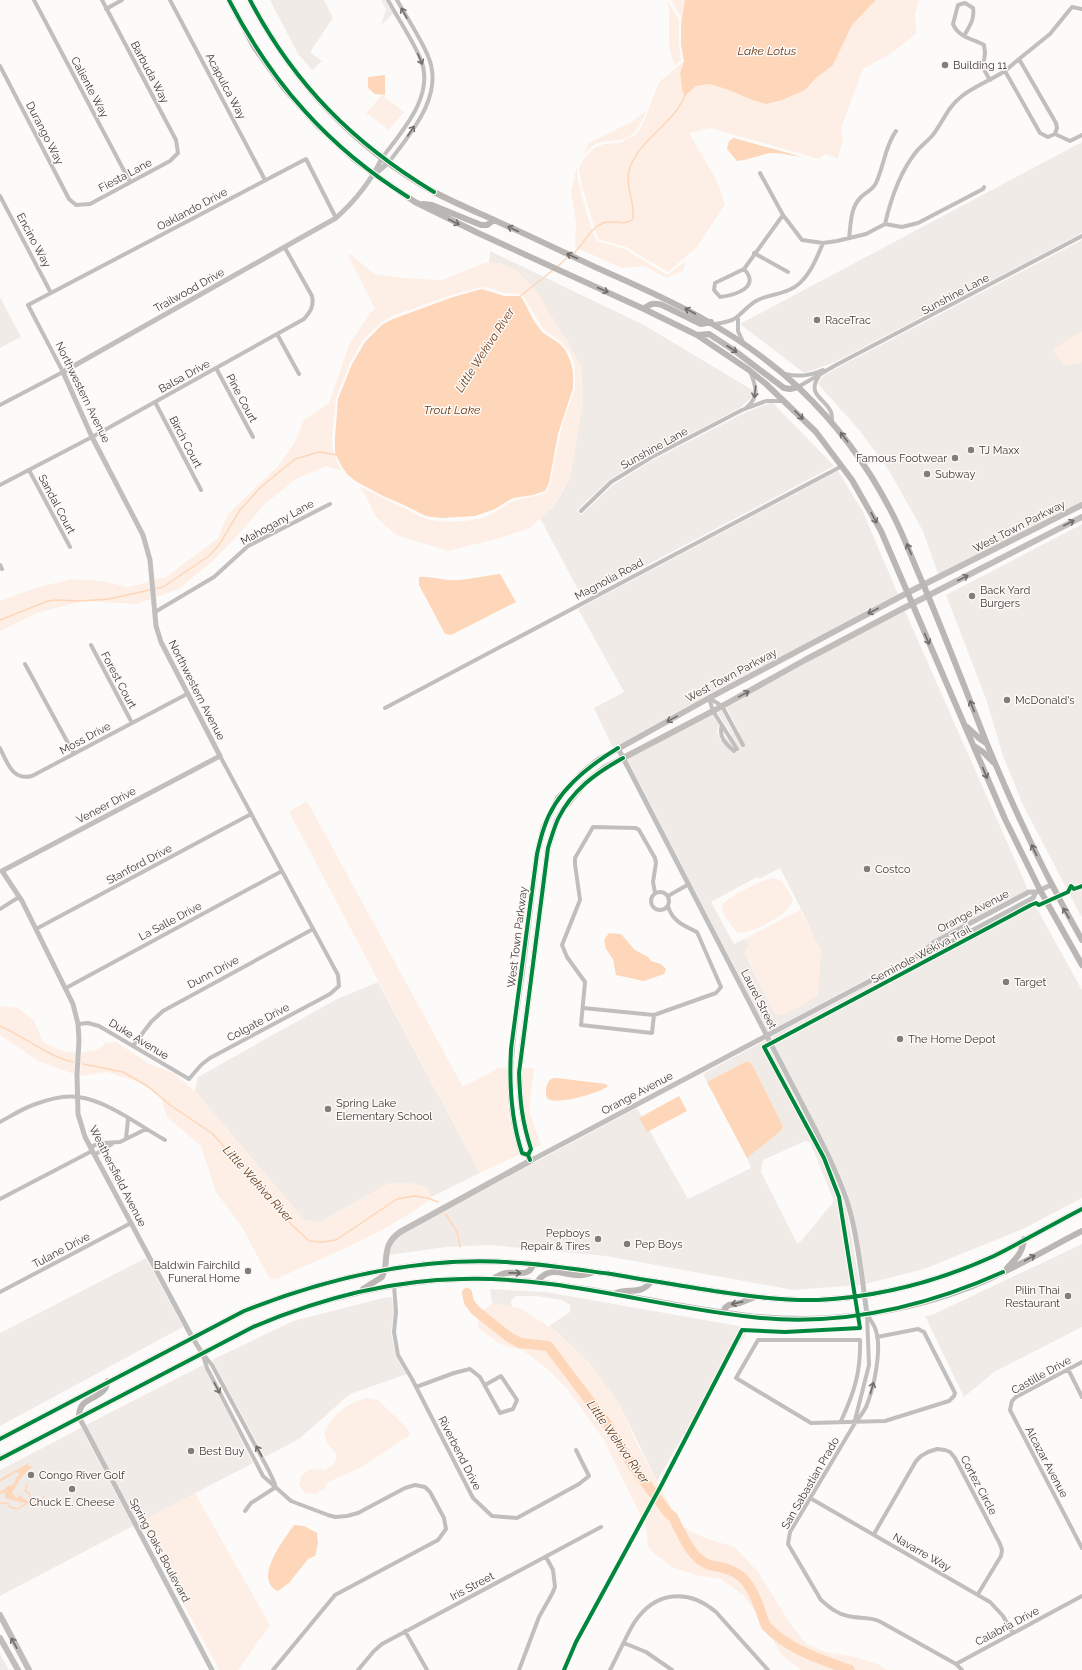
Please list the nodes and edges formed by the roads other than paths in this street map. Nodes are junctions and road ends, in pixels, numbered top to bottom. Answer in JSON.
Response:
{"nodes":[{"id":1,"x":34,"y":0,"type":"edge"},
{"id":2,"x":102,"y":0,"type":"edge"},
{"id":3,"x":122,"y":0,"type":"edge"},
{"id":4,"x":170,"y":0,"type":"edge"},
{"id":5,"x":229,"y":0,"type":"edge"},
{"id":6,"x":250,"y":0,"type":"edge"},
{"id":7,"x":388,"y":0,"type":"edge"},
{"id":8,"x":397,"y":0,"type":"edge"},
{"id":9,"x":106,"y":9,"type":"junction"},
{"id":10,"x":1082,"y":10,"type":"edge"},
{"id":11,"x":964,"y":36,"type":"junction"},
{"id":12,"x":1019,"y":59,"type":"junction"},
{"id":13,"x":0,"y":66,"type":"edge"},
{"id":14,"x":1005,"y":71,"type":"junction"},
{"id":15,"x":990,"y":80,"type":"junction"},
{"id":16,"x":896,"y":131,"type":"dead end"},
{"id":17,"x":1055,"y":134,"type":"junction"},
{"id":18,"x":1082,"y":135,"type":"edge"},
{"id":19,"x":178,"y":152,"type":"joint"},
{"id":20,"x":382,"y":158,"type":"junction"},
{"id":21,"x":389,"y":162,"type":"junction"},
{"id":22,"x":760,"y":173,"type":"dead end"},
{"id":23,"x":374,"y":174,"type":"junction"},
{"id":24,"x":266,"y":180,"type":"junction"},
{"id":25,"x":130,"y":182,"type":"junction"},
{"id":26,"x":984,"y":187,"type":"dead end"},
{"id":27,"x":0,"y":196,"type":"edge"},
{"id":28,"x":415,"y":202,"type":"junction"},
{"id":29,"x":76,"y":205,"type":"joint"},
{"id":30,"x":783,"y":215,"type":"junction"},
{"id":31,"x":336,"y":218,"type":"junction"},
{"id":32,"x":494,"y":220,"type":"junction"},
{"id":33,"x":885,"y":224,"type":"junction"},
{"id":34,"x":1082,"y":236,"type":"edge"},
{"id":35,"x":850,"y":238,"type":"junction"},
{"id":36,"x":823,"y":243,"type":"junction"},
{"id":37,"x":284,"y":248,"type":"junction"},
{"id":38,"x":754,"y":253,"type":"junction"},
{"id":39,"x":744,"y":269,"type":"junction"},
{"id":40,"x":788,"y":272,"type":"dead end"},
{"id":41,"x":51,"y":293,"type":"junction"},
{"id":42,"x":28,"y":306,"type":"joint"},
{"id":43,"x":644,"y":309,"type":"junction"},
{"id":44,"x":738,"y":316,"type":"junction"},
{"id":45,"x":712,"y":323,"type":"junction"},
{"id":46,"x":278,"y":334,"type":"junction"},
{"id":47,"x":697,"y":335,"type":"junction"},
{"id":48,"x":743,"y":342,"type":"junction"},
{"id":49,"x":836,"y":365,"type":"junction"},
{"id":50,"x":216,"y":368,"type":"junction"},
{"id":51,"x":750,"y":370,"type":"junction"},
{"id":52,"x":63,"y":372,"type":"junction"},
{"id":53,"x":299,"y":374,"type":"dead end"},
{"id":54,"x":783,"y":374,"type":"junction"},
{"id":55,"x":821,"y":374,"type":"junction"},
{"id":56,"x":798,"y":387,"type":"junction"},
{"id":57,"x":785,"y":401,"type":"junction"},
{"id":58,"x":155,"y":402,"type":"junction"},
{"id":59,"x":0,"y":405,"type":"edge"},
{"id":60,"x":742,"y":410,"type":"junction"},
{"id":61,"x":832,"y":423,"type":"junction"},
{"id":62,"x":92,"y":437,"type":"junction"},
{"id":63,"x":253,"y":437,"type":"dead end"},
{"id":64,"x":842,"y":466,"type":"junction"},
{"id":65,"x":29,"y":470,"type":"junction"},
{"id":66,"x":0,"y":485,"type":"edge"},
{"id":67,"x":201,"y":490,"type":"dead end"},
{"id":68,"x":330,"y":504,"type":"dead end"},
{"id":69,"x":1082,"y":505,"type":"edge"},
{"id":70,"x":581,"y":511,"type":"dead end"},
{"id":71,"x":1082,"y":517,"type":"edge"},
{"id":72,"x":70,"y":547,"type":"dead end"},
{"id":73,"x":923,"y":585,"type":"junction"},
{"id":74,"x":907,"y":593,"type":"junction"},
{"id":75,"x":928,"y":595,"type":"junction"},
{"id":76,"x":912,"y":604,"type":"junction"},
{"id":77,"x":155,"y":612,"type":"junction"},
{"id":78,"x":91,"y":645,"type":"dead end"},
{"id":79,"x":25,"y":664,"type":"dead end"},
{"id":80,"x":187,"y":694,"type":"junction"},
{"id":81,"x":709,"y":698,"type":"junction"},
{"id":82,"x":722,"y":706,"type":"junction"},
{"id":83,"x":385,"y":708,"type":"dead end"},
{"id":84,"x":713,"y":711,"type":"junction"},
{"id":85,"x":132,"y":723,"type":"junction"},
{"id":86,"x":964,"y":724,"type":"junction"},
{"id":87,"x":986,"y":743,"type":"junction"},
{"id":88,"x":743,"y":745,"type":"dead end"},
{"id":89,"x":973,"y":745,"type":"junction"},
{"id":90,"x":0,"y":748,"type":"edge"},
{"id":91,"x":618,"y":748,"type":"junction"},
{"id":92,"x":736,"y":750,"type":"dead end"},
{"id":93,"x":74,"y":754,"type":"junction"},
{"id":94,"x":220,"y":756,"type":"junction"},
{"id":95,"x":623,"y":758,"type":"junction"},
{"id":96,"x":996,"y":766,"type":"junction"},
{"id":97,"x":251,"y":814,"type":"junction"},
{"id":98,"x":1,"y":870,"type":"edge"},
{"id":99,"x":282,"y":871,"type":"junction"},
{"id":100,"x":689,"y":884,"type":"junction"},
{"id":101,"x":1051,"y":885,"type":"junction"},
{"id":102,"x":1038,"y":891,"type":"junction"},
{"id":103,"x":656,"y":893,"type":"junction"},
{"id":104,"x":668,"y":896,"type":"junction"},
{"id":105,"x":19,"y":897,"type":"junction"},
{"id":106,"x":668,"y":906,"type":"junction"},
{"id":107,"x":0,"y":909,"type":"edge"},
{"id":108,"x":312,"y":928,"type":"junction"},
{"id":109,"x":36,"y":929,"type":"junction"},
{"id":110,"x":1082,"y":940,"type":"edge"},
{"id":111,"x":921,"y":954,"type":"junction"},
{"id":112,"x":1082,"y":965,"type":"edge"},
{"id":113,"x":339,"y":986,"type":"joint"},
{"id":114,"x":66,"y":988,"type":"junction"},
{"id":115,"x":583,"y":1008,"type":"junction"},
{"id":116,"x":654,"y":1015,"type":"junction"},
{"id":117,"x":78,"y":1024,"type":"junction"},
{"id":118,"x":767,"y":1036,"type":"junction"},
{"id":119,"x":133,"y":1046,"type":"junction"},
{"id":120,"x":189,"y":1079,"type":"joint"},
{"id":121,"x":77,"y":1097,"type":"junction"},
{"id":122,"x":128,"y":1119,"type":"junction"},
{"id":123,"x":0,"y":1122,"type":"edge"},
{"id":124,"x":146,"y":1129,"type":"junction"},
{"id":125,"x":126,"y":1139,"type":"junction"},
{"id":126,"x":165,"y":1140,"type":"dead end"},
{"id":127,"x":112,"y":1144,"type":"junction"},
{"id":128,"x":92,"y":1151,"type":"junction"},
{"id":129,"x":529,"y":1158,"type":"junction"},
{"id":130,"x":0,"y":1199,"type":"edge"},
{"id":131,"x":1082,"y":1209,"type":"edge"},
{"id":132,"x":131,"y":1223,"type":"junction"},
{"id":133,"x":1082,"y":1231,"type":"edge"},
{"id":134,"x":1024,"y":1239,"type":"junction"},
{"id":135,"x":533,"y":1264,"type":"junction"},
{"id":136,"x":385,"y":1269,"type":"junction"},
{"id":137,"x":593,"y":1272,"type":"junction"},
{"id":138,"x":1003,"y":1272,"type":"junction"},
{"id":139,"x":492,"y":1279,"type":"junction"},
{"id":140,"x":651,"y":1281,"type":"junction"},
{"id":141,"x":537,"y":1282,"type":"junction"},
{"id":142,"x":394,"y":1285,"type":"junction"},
{"id":143,"x":0,"y":1292,"type":"edge"},
{"id":144,"x":356,"y":1292,"type":"junction"},
{"id":145,"x":614,"y":1294,"type":"junction"},
{"id":146,"x":864,"y":1295,"type":"junction"},
{"id":147,"x":754,"y":1297,"type":"junction"},
{"id":148,"x":723,"y":1313,"type":"junction"},
{"id":149,"x":867,"y":1314,"type":"junction"},
{"id":150,"x":192,"y":1337,"type":"junction"},
{"id":151,"x":877,"y":1337,"type":"junction"},
{"id":152,"x":202,"y":1353,"type":"junction"},
{"id":153,"x":1082,"y":1362,"type":"edge"},
{"id":154,"x":1068,"y":1369,"type":"junction"},
{"id":155,"x":108,"y":1381,"type":"junction"},
{"id":156,"x":485,"y":1385,"type":"junction"},
{"id":157,"x":416,"y":1387,"type":"junction"},
{"id":158,"x":1082,"y":1397,"type":"edge"},
{"id":159,"x":1010,"y":1405,"type":"joint"},
{"id":160,"x":79,"y":1417,"type":"junction"},
{"id":161,"x":840,"y":1421,"type":"junction"},
{"id":162,"x":855,"y":1423,"type":"junction"},
{"id":163,"x":0,"y":1439,"type":"edge"},
{"id":164,"x":576,"y":1450,"type":"dead end"},
{"id":165,"x":0,"y":1459,"type":"edge"},
{"id":166,"x":276,"y":1487,"type":"junction"},
{"id":167,"x":810,"y":1498,"type":"junction"},
{"id":168,"x":245,"y":1511,"type":"dead end"},
{"id":169,"x":601,"y":1527,"type":"dead end"},
{"id":170,"x":874,"y":1534,"type":"junction"},
{"id":171,"x":1082,"y":1548,"type":"edge"},
{"id":172,"x":546,"y":1557,"type":"junction"},
{"id":173,"x":978,"y":1594,"type":"junction"},
{"id":174,"x":1082,"y":1596,"type":"edge"},
{"id":175,"x":0,"y":1615,"type":"edge"},
{"id":176,"x":405,"y":1631,"type":"junction"},
{"id":177,"x":1013,"y":1633,"type":"junction"},
{"id":178,"x":0,"y":1638,"type":"edge"},
{"id":179,"x":624,"y":1643,"type":"junction"},
{"id":180,"x":956,"y":1664,"type":"junction"},
{"id":181,"x":18,"y":1670,"type":"edge"},
{"id":182,"x":29,"y":1670,"type":"edge"},
{"id":183,"x":212,"y":1670,"type":"edge"},
{"id":184,"x":273,"y":1670,"type":"edge"},
{"id":185,"x":358,"y":1670,"type":"edge"},
{"id":186,"x":427,"y":1670,"type":"edge"},
{"id":187,"x":519,"y":1670,"type":"edge"},
{"id":188,"x":610,"y":1670,"type":"edge"},
{"id":189,"x":672,"y":1670,"type":"edge"},
{"id":190,"x":768,"y":1670,"type":"edge"},
{"id":191,"x":962,"y":1670,"type":"edge"}],
"edges":[{"from":1,"to":25,"type":"street","name":"Caliente Way"},
{"from":2,"to":9,"type":"street","name":"Barbuda Way"},
{"from":3,"to":9,"type":"street"},
{"from":4,"to":24,"type":"street","name":"Acapulca Way"},
{"from":5,"to":23,"type":"main road"},
{"from":6,"to":20,"type":"main road"},
{"from":7,"to":20,"type":"street","one_way":true},
{"from":21,"to":8,"type":"street","one_way":true},
{"from":9,"to":19,"type":"street","name":"Barbuda Way"},
{"from":10,"to":12,"type":"street"},
{"from":11,"to":11,"type":"street"},
{"from":11,"to":15,"type":"street"},
{"from":12,"to":14,"type":"street"},
{"from":12,"to":17,"type":"street"},
{"from":13,"to":29,"type":"street","name":"Durango Way"},
{"from":14,"to":15,"type":"street"},
{"from":14,"to":17,"type":"street"},
{"from":15,"to":33,"type":"street"},
{"from":16,"to":35,"type":"street"},
{"from":17,"to":18,"type":"street"},
{"from":19,"to":25,"type":"street","name":"Fiesta Lane"},
{"from":20,"to":21,"type":"main road"},
{"from":20,"to":23,"type":"street","name":"Trailwood Drive"},
{"from":21,"to":23,"type":"street","name":"Trailwood Drive"},
{"from":21,"to":32,"type":"main road"},
{"from":22,"to":30,"type":"street"},
{"from":23,"to":28,"type":"main road"},
{"from":23,"to":31,"type":"street","name":"Trailwood Drive"},
{"from":24,"to":31,"type":"street","name":"Oaklando Drive"},
{"from":24,"to":41,"type":"street","name":"Oaklando Drive"},
{"from":25,"to":29,"type":"street","name":"Fiesta Lane"},
{"from":26,"to":33,"type":"street"},
{"from":27,"to":41,"type":"street","name":"Encino Way"},
{"from":28,"to":32,"type":"main road"},
{"from":28,"to":43,"type":"main road","one_way":true},
{"from":30,"to":36,"type":"street"},
{"from":30,"to":38,"type":"street"},
{"from":31,"to":37,"type":"street","name":"Trailwood Drive"},
{"from":45,"to":32,"type":"main road","one_way":true},
{"from":33,"to":35,"type":"street"},
{"from":34,"to":49,"type":"street","name":"Sunshine Lane"},
{"from":35,"to":36,"type":"street"},
{"from":36,"to":44,"type":"street"},
{"from":37,"to":46,"type":"street","name":"Balsa Drive"},
{"from":37,"to":52,"type":"street","name":"Trailwood Drive"},
{"from":38,"to":39,"type":"street"},
{"from":38,"to":40,"type":"street"},
{"from":39,"to":39,"type":"street"},
{"from":41,"to":42,"type":"street","name":"Oaklando Drive"},
{"from":42,"to":52,"type":"street","name":"Northwestern Avenue"},
{"from":43,"to":45,"type":"main road"},
{"from":43,"to":47,"type":"main road"},
{"from":44,"to":45,"type":"street"},
{"from":44,"to":48,"type":"street"},
{"from":45,"to":48,"type":"main road"},
{"from":46,"to":50,"type":"street","name":"Balsa Drive"},
{"from":46,"to":53,"type":"street"},
{"from":47,"to":51,"type":"main road"},
{"from":47,"to":56,"type":"main road","one_way":true},
{"from":48,"to":54,"type":"main road"},
{"from":49,"to":54,"type":"street","name":"Sunshine Lane"},
{"from":49,"to":55,"type":"street","name":"Sunshine Lane"},
{"from":50,"to":58,"type":"street","name":"Balsa Drive"},
{"from":50,"to":63,"type":"street","name":"Pine Court"},
{"from":51,"to":57,"type":"main road"},
{"from":51,"to":60,"type":"street","name":"Sunshine Lane","one_way":true},
{"from":52,"to":59,"type":"street","name":"Trailwood Drive"},
{"from":52,"to":62,"type":"street","name":"Northwestern Avenue"},
{"from":54,"to":56,"type":"main road"},
{"from":55,"to":56,"type":"street","name":"Sunshine Lane"},
{"from":55,"to":61,"type":"street"},
{"from":56,"to":61,"type":"main road"},
{"from":57,"to":60,"type":"street","name":"Sunshine Lane"},
{"from":57,"to":64,"type":"main road","one_way":true},
{"from":58,"to":62,"type":"street","name":"Balsa Drive"},
{"from":58,"to":67,"type":"street","name":"Birch Court"},
{"from":60,"to":70,"type":"street","name":"Sunshine Lane"},
{"from":73,"to":61,"type":"main road","one_way":true},
{"from":62,"to":65,"type":"street","name":"Balsa Drive"},
{"from":62,"to":77,"type":"street","name":"Northwestern Avenue"},
{"from":64,"to":74,"type":"main road","one_way":true},
{"from":64,"to":83,"type":"street","name":"Magnolia Road"},
{"from":65,"to":66,"type":"street","name":"Balsa Drive"},
{"from":65,"to":72,"type":"street","name":"Sandal Court"},
{"from":68,"to":77,"type":"street","name":"Mahogany Lane"},
{"from":69,"to":73,"type":"main road","name":"West Town Parkway"},
{"from":75,"to":71,"type":"main road","name":"West Town Parkway","one_way":true},
{"from":73,"to":74,"type":"main road","name":"West Town Parkway"},
{"from":73,"to":75,"type":"main road"},
{"from":74,"to":76,"type":"main road"},
{"from":74,"to":81,"type":"main road","name":"West Town Parkway","one_way":true},
{"from":75,"to":76,"type":"main road","name":"West Town Parkway"},
{"from":87,"to":75,"type":"main road","one_way":true},
{"from":82,"to":76,"type":"main road","name":"West Town Parkway","one_way":true},
{"from":76,"to":86,"type":"main road","one_way":true},
{"from":77,"to":80,"type":"street","name":"Northwestern Avenue"},
{"from":78,"to":85,"type":"street","name":"Forest Court"},
{"from":79,"to":93,"type":"street"},
{"from":80,"to":85,"type":"street","name":"Moss Drive"},
{"from":80,"to":94,"type":"street","name":"Northwestern Avenue"},
{"from":81,"to":82,"type":"street"},
{"from":81,"to":84,"type":"street"},
{"from":81,"to":91,"type":"main road","name":"West Town Parkway","one_way":true},
{"from":82,"to":84,"type":"main road","name":"West Town Parkway"},
{"from":82,"to":88,"type":"street"},
{"from":84,"to":92,"type":"street"},
{"from":84,"to":95,"type":"main road","name":"West Town Parkway"},
{"from":85,"to":93,"type":"street","name":"Moss Drive"},
{"from":86,"to":87,"type":"main road"},
{"from":86,"to":89,"type":"main road"},
{"from":87,"to":96,"type":"main road"},
{"from":89,"to":96,"type":"main road"},
{"from":89,"to":102,"type":"main road","one_way":true},
{"from":90,"to":93,"type":"street","name":"Moss Drive"},
{"from":91,"to":95,"type":"street","name":"Laurel Street"},
{"from":91,"to":129,"type":"main road","name":"West Town Parkway"},
{"from":94,"to":97,"type":"street","name":"Northwestern Avenue"},
{"from":94,"to":98,"type":"street","name":"Veneer Drive"},
{"from":95,"to":100,"type":"street","name":"Laurel Street"},
{"from":95,"to":129,"type":"main road","name":"West Town Parkway"},
{"from":101,"to":96,"type":"main road","one_way":true},
{"from":97,"to":99,"type":"street","name":"Northwestern Avenue"},
{"from":97,"to":109,"type":"street","name":"Stanford Drive"},
{"from":98,"to":105,"type":"street","name":"Weathersfield Avenue"},
{"from":99,"to":108,"type":"street","name":"Northwestern Avenue"},
{"from":99,"to":114,"type":"street","name":"La Salle Drive"},
{"from":100,"to":104,"type":"street"},
{"from":100,"to":118,"type":"street","name":"Laurel Street"},
{"from":101,"to":102,"type":"street","name":"Orange Avenue"},
{"from":110,"to":101,"type":"main road","one_way":true},
{"from":102,"to":111,"type":"street","name":"Orange Avenue"},
{"from":102,"to":111,"type":"street","name":"Orange Avenue"},
{"from":102,"to":112,"type":"main road"},
{"from":103,"to":104,"type":"street"},
{"from":103,"to":106,"type":"street"},
{"from":103,"to":115,"type":"street"},
{"from":104,"to":106,"type":"street"},
{"from":105,"to":107,"type":"street"},
{"from":105,"to":109,"type":"street","name":"Weathersfield Avenue"},
{"from":106,"to":116,"type":"street"},
{"from":108,"to":113,"type":"street","name":"Northwestern Avenue"},
{"from":108,"to":119,"type":"street","name":"Dunn Drive"},
{"from":109,"to":114,"type":"street","name":"Weathersfield Avenue"},
{"from":111,"to":118,"type":"street","name":"Orange Avenue"},
{"from":113,"to":120,"type":"street","name":"Colgate Drive"},
{"from":114,"to":117,"type":"street","name":"Weathersfield Avenue"},
{"from":115,"to":116,"type":"street"},
{"from":115,"to":116,"type":"street"},
{"from":117,"to":119,"type":"street","name":"Duke Avenue"},
{"from":117,"to":121,"type":"street","name":"Weathersfield Avenue"},
{"from":118,"to":129,"type":"street","name":"Orange Avenue"},
{"from":118,"to":146,"type":"street","name":"Laurel Street"},
{"from":119,"to":120,"type":"street","name":"Duke Avenue"},
{"from":121,"to":122,"type":"street"},
{"from":121,"to":123,"type":"street"},
{"from":121,"to":128,"type":"street","name":"Weathersfield Avenue"},
{"from":122,"to":124,"type":"street"},
{"from":122,"to":125,"type":"street"},
{"from":124,"to":125,"type":"street"},
{"from":124,"to":126,"type":"street"},
{"from":125,"to":127,"type":"street"},
{"from":127,"to":128,"type":"street"},
{"from":127,"to":128,"type":"street"},
{"from":128,"to":130,"type":"street"},
{"from":128,"to":132,"type":"street","name":"Weathersfield Avenue"},
{"from":129,"to":136,"type":"main road","name":"Orange Avenue"},
{"from":131,"to":134,"type":"main road"},
{"from":132,"to":143,"type":"street","name":"Tulane Drive"},
{"from":132,"to":150,"type":"street","name":"Weathersfield Avenue"},
{"from":138,"to":133,"type":"main road","one_way":true},
{"from":134,"to":138,"type":"main road"},
{"from":134,"to":146,"type":"main road"},
{"from":135,"to":136,"type":"main road"},
{"from":135,"to":137,"type":"main road"},
{"from":139,"to":135,"type":"main road","one_way":true},
{"from":136,"to":144,"type":"main road"},
{"from":136,"to":150,"type":"main road"},
{"from":137,"to":140,"type":"main road"},
{"from":137,"to":141,"type":"main road"},
{"from":138,"to":149,"type":"main road"},
{"from":139,"to":141,"type":"main road"},
{"from":139,"to":142,"type":"main road"},
{"from":140,"to":145,"type":"main road"},
{"from":140,"to":147,"type":"main road"},
{"from":141,"to":145,"type":"main road"},
{"from":142,"to":144,"type":"main road"},
{"from":142,"to":157,"type":"street","name":"Riverbend Drive"},
{"from":144,"to":152,"type":"main road"},
{"from":145,"to":148,"type":"main road"},
{"from":146,"to":147,"type":"main road"},
{"from":146,"to":149,"type":"street","name":"Laurel Street"},
{"from":147,"to":148,"type":"main road","one_way":true},
{"from":148,"to":149,"type":"main road"},
{"from":149,"to":151,"type":"street","name":"San Sabastian Prado"},
{"from":149,"to":162,"type":"street","name":"San Sabastian Prado"},
{"from":150,"to":152,"type":"street","name":"Weathersfield Avenue"},
{"from":150,"to":155,"type":"main road"},
{"from":162,"to":151,"type":"street","name":"San Sabastian Prado","one_way":true},
{"from":151,"to":162,"type":"street"},
{"from":152,"to":160,"type":"main road"},
{"from":166,"to":152,"type":"street","name":"Weathersfield Avenue","one_way":true},
{"from":152,"to":166,"type":"street","name":"Weathersfield Avenue","one_way":true},
{"from":153,"to":154,"type":"street","name":"Castille Drive"},
{"from":154,"to":158,"type":"street"},
{"from":154,"to":159,"type":"street","name":"Castille Drive"},
{"from":155,"to":160,"type":"main road"},
{"from":155,"to":163,"type":"main road"},
{"from":156,"to":156,"type":"street"},
{"from":156,"to":157,"type":"street"},
{"from":157,"to":164,"type":"street","name":"Riverbend Drive"},
{"from":159,"to":171,"type":"street","name":"Alcazar Avenue"},
{"from":160,"to":165,"type":"main road"},
{"from":160,"to":183,"type":"street","name":"Spring Oaks Boulevard"},
{"from":161,"to":161,"type":"street"},
{"from":161,"to":162,"type":"street"},
{"from":162,"to":167,"type":"street","name":"San Sabastian Prado"},
{"from":166,"to":168,"type":"street"},
{"from":166,"to":184,"type":"street","name":"Weathersfield Avenue"},
{"from":167,"to":170,"type":"street","name":"Navarre Way"},
{"from":167,"to":180,"type":"street","name":"San Sabastian Prado"},
{"from":169,"to":172,"type":"street","name":"Iris Street"},
{"from":170,"to":173,"type":"street","name":"Navarre Way"},
{"from":170,"to":173,"type":"street","name":"Cortez Circle"},
{"from":172,"to":176,"type":"street","name":"Iris Street"},
{"from":172,"to":187,"type":"street"},
{"from":173,"to":177,"type":"street","name":"Navarre Way"},
{"from":174,"to":177,"type":"street","name":"Calabria Drive"},
{"from":182,"to":175,"type":"main road","one_way":true},
{"from":176,"to":185,"type":"street","name":"Iris Street"},
{"from":176,"to":186,"type":"street"},
{"from":177,"to":180,"type":"street","name":"Calabria Drive"},
{"from":178,"to":181,"type":"main road"},
{"from":179,"to":188,"type":"street"},
{"from":179,"to":189,"type":"street"},
{"from":179,"to":190,"type":"street"},
{"from":180,"to":191,"type":"street","name":"San Sabastian Prado"}]}
